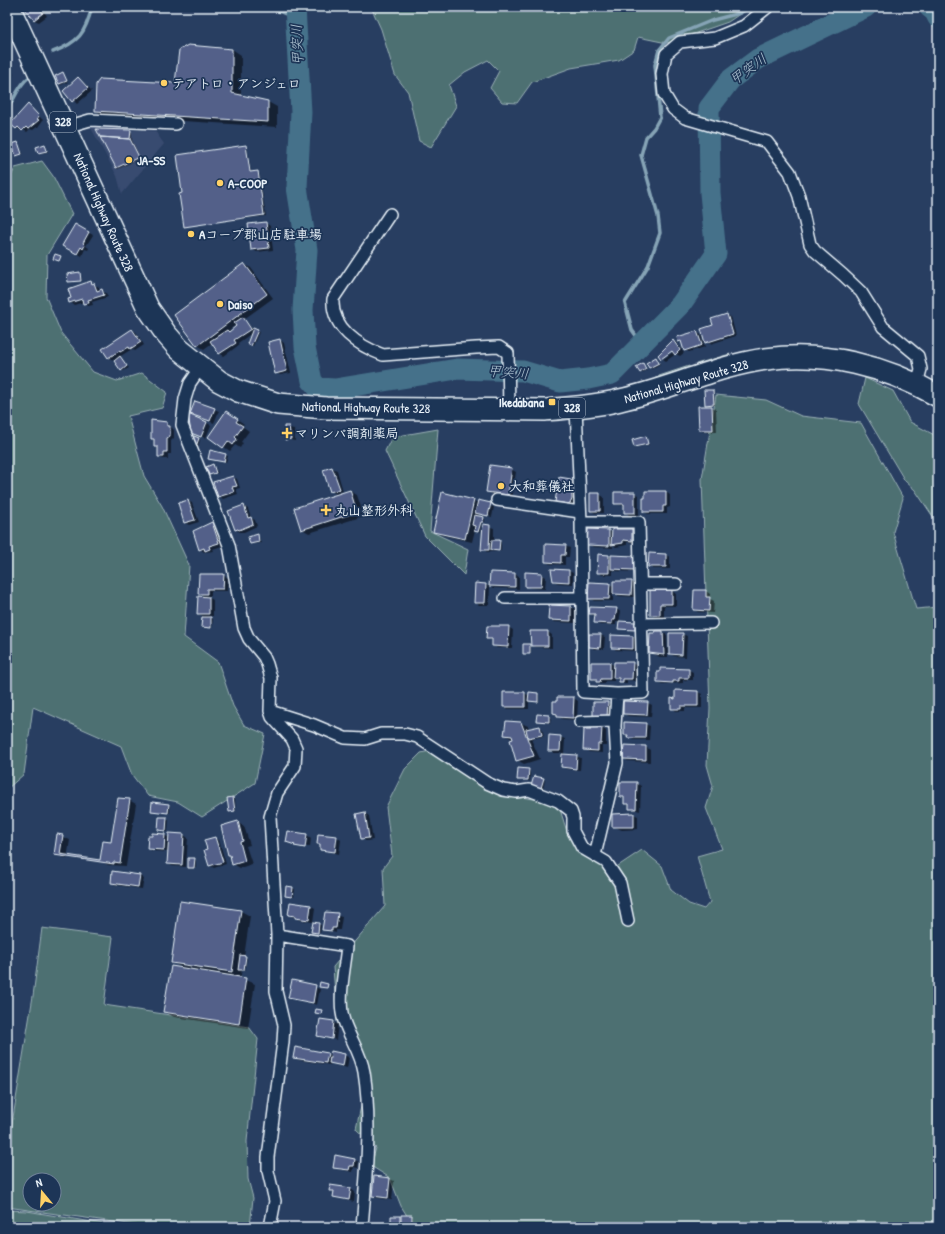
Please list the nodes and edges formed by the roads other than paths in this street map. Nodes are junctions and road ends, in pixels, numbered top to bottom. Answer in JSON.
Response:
{"nodes":[{"id":1,"x":9,"y":7,"type":"edge"},
{"id":2,"x":768,"y":7,"type":"edge"},
{"id":3,"x":176,"y":124,"type":"dead end"},
{"id":4,"x":66,"y":127,"type":"junction"},
{"id":5,"x":390,"y":214,"type":"dead end"},
{"id":6,"x":201,"y":367,"type":"junction"},
{"id":7,"x":917,"y":384,"type":"junction"},
{"id":8,"x":938,"y":396,"type":"edge"},
{"id":9,"x":509,"y":405,"type":"junction"},
{"id":10,"x":576,"y":408,"type":"junction"},
{"id":11,"x":497,"y":500,"type":"dead end"},
{"id":12,"x":580,"y":517,"type":"junction"},
{"id":13,"x":640,"y":584,"type":"junction"},
{"id":14,"x":676,"y":584,"type":"dead end"},
{"id":15,"x":506,"y":598,"type":"dead end"},
{"id":16,"x":581,"y":598,"type":"junction"},
{"id":17,"x":711,"y":623,"type":"dead end"},
{"id":18,"x":641,"y":624,"type":"junction"},
{"id":19,"x":617,"y":694,"type":"junction"},
{"id":20,"x":270,"y":711,"type":"junction"},
{"id":21,"x":615,"y":721,"type":"junction"},
{"id":22,"x":580,"y":722,"type":"dead end"},
{"id":23,"x":595,"y":855,"type":"junction"},
{"id":24,"x":628,"y":921,"type":"dead end"},
{"id":25,"x":277,"y":935,"type":"junction"},
{"id":26,"x":270,"y":1227,"type":"edge"},
{"id":27,"x":362,"y":1227,"type":"edge"}],
"edges":[{"from":1,"to":4,"type":"highway","name":"National Highway Route 328","number":"328"},
{"from":2,"to":7,"type":"street"},
{"from":3,"to":4,"type":"street"},
{"from":4,"to":6,"type":"highway","name":"National Highway Route 328","number":"328"},
{"from":5,"to":9,"type":"street"},
{"from":6,"to":9,"type":"highway","name":"National Highway Route 328","number":"328"},
{"from":6,"to":20,"type":"street"},
{"from":7,"to":8,"type":"highway","name":"National Highway Route 328","number":"328"},
{"from":7,"to":10,"type":"highway","name":"National Highway Route 328","number":"328"},
{"from":9,"to":10,"type":"highway","name":"National Highway Route 328","number":"328"},
{"from":10,"to":12,"type":"street"},
{"from":11,"to":12,"type":"street"},
{"from":12,"to":13,"type":"street"},
{"from":12,"to":16,"type":"street"},
{"from":13,"to":14,"type":"street"},
{"from":13,"to":18,"type":"street"},
{"from":15,"to":16,"type":"street"},
{"from":16,"to":19,"type":"street"},
{"from":17,"to":18,"type":"street"},
{"from":18,"to":19,"type":"street"},
{"from":19,"to":21,"type":"street"},
{"from":20,"to":23,"type":"street"},
{"from":20,"to":25,"type":"street"},
{"from":21,"to":22,"type":"street"},
{"from":21,"to":23,"type":"street"},
{"from":23,"to":24,"type":"street"},
{"from":25,"to":26,"type":"street"},
{"from":25,"to":27,"type":"street"}]}
